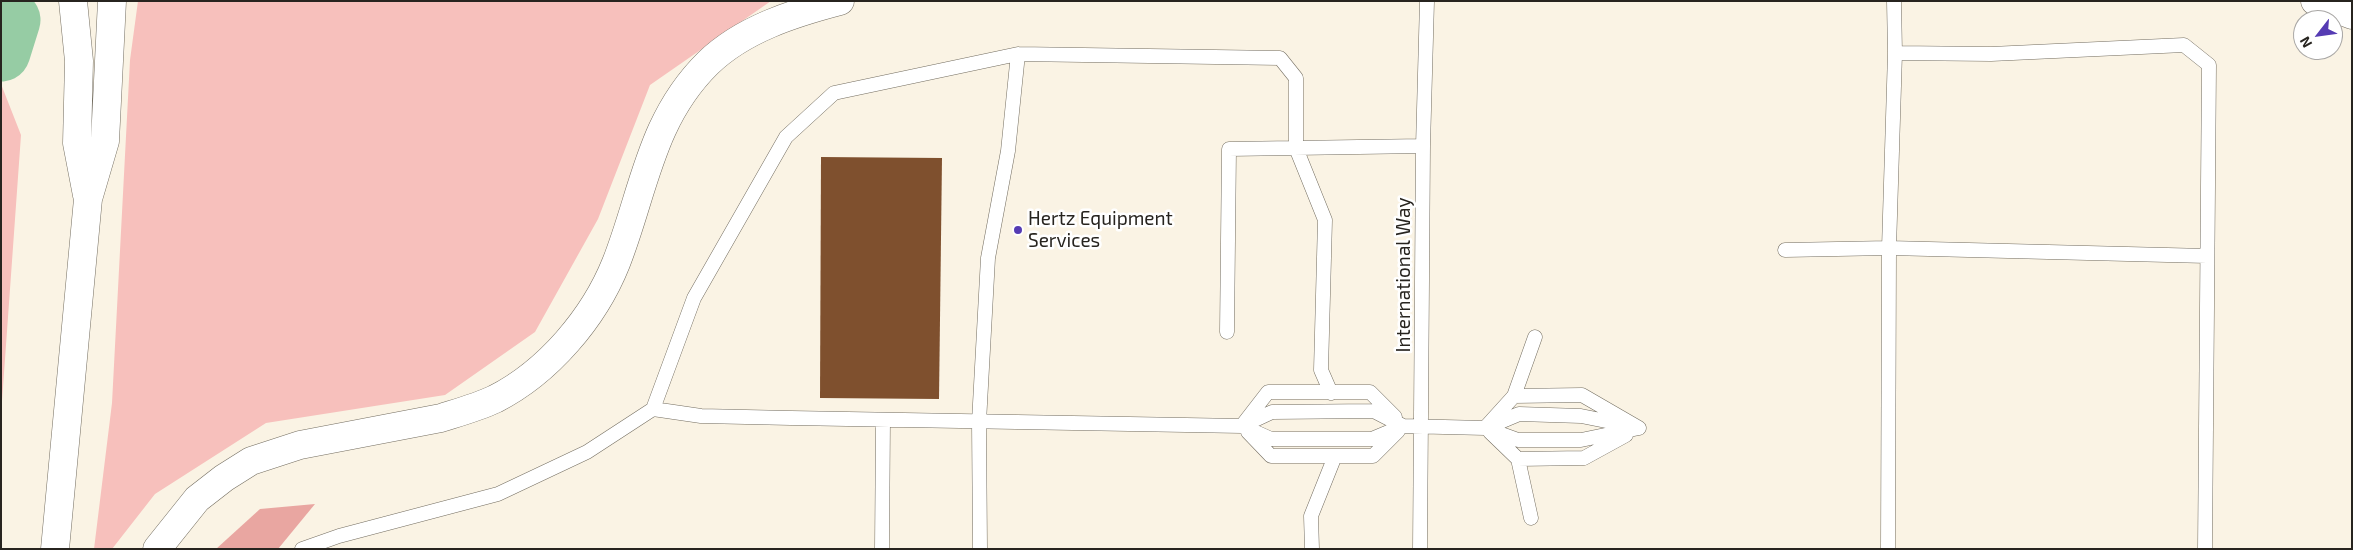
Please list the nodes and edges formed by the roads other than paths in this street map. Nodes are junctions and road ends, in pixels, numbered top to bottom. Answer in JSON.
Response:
{"nodes":[{"id":1,"x":73,"y":1,"type":"edge"},
{"id":2,"x":112,"y":1,"type":"edge"},
{"id":3,"x":840,"y":1,"type":"edge"},
{"id":4,"x":1427,"y":1,"type":"edge"},
{"id":5,"x":1894,"y":1,"type":"edge"},
{"id":6,"x":2315,"y":1,"type":"edge"},
{"id":7,"x":2352,"y":15,"type":"edge"},
{"id":8,"x":1895,"y":53,"type":"junction"},
{"id":9,"x":1018,"y":54,"type":"junction"},
{"id":10,"x":1423,"y":146,"type":"junction"},
{"id":11,"x":1296,"y":148,"type":"junction"},
{"id":12,"x":88,"y":199,"type":"junction"},
{"id":13,"x":1889,"y":248,"type":"junction"},
{"id":14,"x":1785,"y":250,"type":"dead end"},
{"id":15,"x":2207,"y":256,"type":"junction"},
{"id":16,"x":1227,"y":332,"type":"dead end"},
{"id":17,"x":1535,"y":337,"type":"dead end"},
{"id":18,"x":1331,"y":393,"type":"junction"},
{"id":19,"x":1514,"y":396,"type":"junction"},
{"id":20,"x":653,"y":409,"type":"junction"},
{"id":21,"x":883,"y":420,"type":"junction"},
{"id":22,"x":979,"y":422,"type":"junction"},
{"id":23,"x":1242,"y":426,"type":"junction"},
{"id":24,"x":1403,"y":426,"type":"junction"},
{"id":25,"x":1421,"y":426,"type":"junction"},
{"id":26,"x":1486,"y":428,"type":"junction"},
{"id":27,"x":1638,"y":428,"type":"junction"},
{"id":28,"x":1336,"y":456,"type":"junction"},
{"id":29,"x":1518,"y":459,"type":"junction"},
{"id":30,"x":1531,"y":518,"type":"dead end"},
{"id":31,"x":55,"y":549,"type":"edge"},
{"id":32,"x":158,"y":549,"type":"edge"},
{"id":33,"x":302,"y":549,"type":"edge"},
{"id":34,"x":882,"y":549,"type":"edge"},
{"id":35,"x":980,"y":549,"type":"edge"},
{"id":36,"x":1312,"y":549,"type":"edge"},
{"id":37,"x":1420,"y":549,"type":"edge"},
{"id":38,"x":1888,"y":549,"type":"edge"},
{"id":39,"x":2205,"y":549,"type":"edge"}],
"edges":[{"from":1,"to":12,"type":"highway"},
{"from":2,"to":12,"type":"highway"},
{"from":3,"to":32,"type":"highway"},
{"from":4,"to":10,"type":"lane","name":"International Way"},
{"from":5,"to":8,"type":"lane"},
{"from":6,"to":7,"type":"highway"},
{"from":8,"to":13,"type":"lane"},
{"from":8,"to":15,"type":"lane"},
{"from":9,"to":11,"type":"lane"},
{"from":9,"to":20,"type":"lane"},
{"from":9,"to":22,"type":"lane"},
{"from":10,"to":11,"type":"lane"},
{"from":10,"to":25,"type":"lane","name":"International Way"},
{"from":11,"to":16,"type":"lane"},
{"from":11,"to":18,"type":"lane"},
{"from":12,"to":31,"type":"highway"},
{"from":13,"to":14,"type":"lane"},
{"from":13,"to":15,"type":"lane"},
{"from":13,"to":38,"type":"lane"},
{"from":15,"to":39,"type":"lane"},
{"from":17,"to":19,"type":"lane"},
{"from":18,"to":23,"type":"lane"},
{"from":18,"to":24,"type":"lane"},
{"from":19,"to":26,"type":"lane"},
{"from":19,"to":27,"type":"lane"},
{"from":20,"to":21,"type":"lane"},
{"from":20,"to":33,"type":"lane"},
{"from":21,"to":22,"type":"lane"},
{"from":21,"to":34,"type":"lane"},
{"from":22,"to":23,"type":"lane"},
{"from":22,"to":35,"type":"lane"},
{"from":23,"to":24,"type":"lane"},
{"from":23,"to":24,"type":"lane"},
{"from":23,"to":28,"type":"lane"},
{"from":24,"to":25,"type":"lane"},
{"from":24,"to":28,"type":"lane"},
{"from":25,"to":26,"type":"lane"},
{"from":25,"to":37,"type":"lane","name":"International Way"},
{"from":26,"to":27,"type":"lane"},
{"from":26,"to":27,"type":"lane"},
{"from":26,"to":29,"type":"lane"},
{"from":27,"to":29,"type":"lane"},
{"from":28,"to":36,"type":"lane"},
{"from":29,"to":30,"type":"lane"}]}
